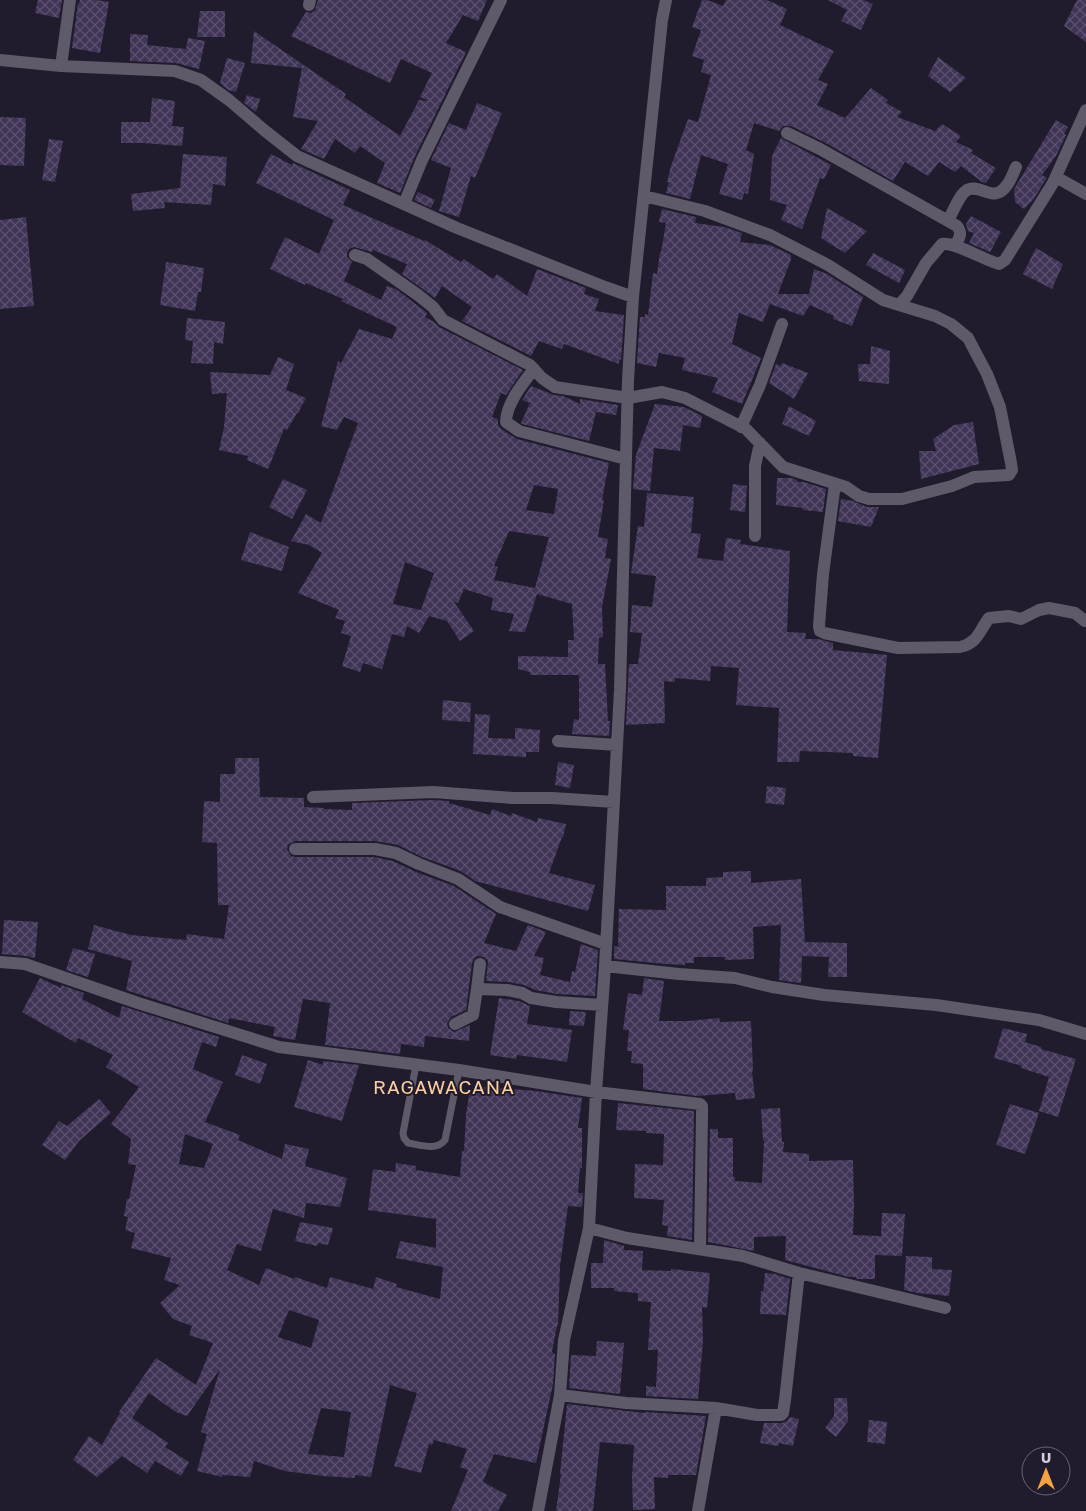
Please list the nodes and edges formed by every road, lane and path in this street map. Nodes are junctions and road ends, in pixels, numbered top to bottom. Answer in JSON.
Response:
{"nodes":[{"id":1,"x":70,"y":0,"type":"edge"},
{"id":2,"x":501,"y":0,"type":"edge"},
{"id":3,"x":666,"y":0,"type":"edge"},
{"id":4,"x":0,"y":60,"type":"edge"},
{"id":5,"x":61,"y":66,"type":"junction"},
{"id":6,"x":1086,"y":110,"type":"edge"},
{"id":7,"x":787,"y":133,"type":"dead end"},
{"id":8,"x":1016,"y":167,"type":"dead end"},
{"id":9,"x":1056,"y":177,"type":"junction"},
{"id":10,"x":1086,"y":194,"type":"edge"},
{"id":11,"x":644,"y":196,"type":"junction"},
{"id":12,"x":404,"y":204,"type":"junction"},
{"id":13,"x":948,"y":221,"type":"junction"},
{"id":14,"x":955,"y":246,"type":"junction"},
{"id":15,"x":355,"y":255,"type":"dead end"},
{"id":16,"x":633,"y":297,"type":"junction"},
{"id":17,"x":899,"y":305,"type":"junction"},
{"id":18,"x":782,"y":324,"type":"dead end"},
{"id":19,"x":534,"y":369,"type":"junction"},
{"id":20,"x":628,"y":396,"type":"junction"},
{"id":21,"x":743,"y":423,"type":"junction"},
{"id":22,"x":760,"y":444,"type":"junction"},
{"id":23,"x":626,"y":459,"type":"junction"},
{"id":24,"x":835,"y":484,"type":"junction"},
{"id":25,"x":755,"y":536,"type":"dead end"},
{"id":26,"x":1085,"y":622,"type":"dead end"},
{"id":27,"x":558,"y":741,"type":"dead end"},
{"id":28,"x":617,"y":745,"type":"junction"},
{"id":29,"x":313,"y":797,"type":"dead end"},
{"id":30,"x":614,"y":802,"type":"junction"},
{"id":31,"x":295,"y":850,"type":"dead end"},
{"id":32,"x":606,"y":944,"type":"junction"},
{"id":33,"x":0,"y":962,"type":"edge"},
{"id":34,"x":480,"y":964,"type":"dead end"},
{"id":35,"x":605,"y":966,"type":"junction"},
{"id":36,"x":477,"y":989,"type":"junction"},
{"id":37,"x":602,"y":1005,"type":"junction"},
{"id":38,"x":455,"y":1024,"type":"dead end"},
{"id":39,"x":1086,"y":1034,"type":"edge"},
{"id":40,"x":416,"y":1065,"type":"junction"},
{"id":41,"x":459,"y":1070,"type":"junction"},
{"id":42,"x":596,"y":1092,"type":"junction"},
{"id":43,"x":589,"y":1228,"type":"junction"},
{"id":44,"x":700,"y":1249,"type":"junction"},
{"id":45,"x":799,"y":1274,"type":"junction"},
{"id":46,"x":945,"y":1308,"type":"dead end"},
{"id":47,"x":560,"y":1395,"type":"junction"},
{"id":48,"x":716,"y":1408,"type":"junction"},
{"id":49,"x":538,"y":1511,"type":"edge"},
{"id":50,"x":698,"y":1511,"type":"edge"}],
"edges":[{"from":1,"to":5,"type":"street"},
{"from":2,"to":12,"type":"street"},
{"from":3,"to":11,"type":"street"},
{"from":4,"to":5,"type":"street"},
{"from":5,"to":12,"type":"street"},
{"from":6,"to":9,"type":"street"},
{"from":7,"to":13,"type":"street"},
{"from":8,"to":13,"type":"street"},
{"from":9,"to":10,"type":"street"},
{"from":9,"to":14,"type":"street"},
{"from":11,"to":16,"type":"street"},
{"from":11,"to":17,"type":"street"},
{"from":12,"to":16,"type":"street"},
{"from":13,"to":14,"type":"street"},
{"from":14,"to":17,"type":"street"},
{"from":15,"to":19,"type":"street"},
{"from":16,"to":20,"type":"street"},
{"from":17,"to":24,"type":"street"},
{"from":18,"to":21,"type":"street"},
{"from":19,"to":20,"type":"street"},
{"from":19,"to":23,"type":"street"},
{"from":20,"to":21,"type":"street"},
{"from":20,"to":23,"type":"street"},
{"from":21,"to":22,"type":"street"},
{"from":22,"to":24,"type":"street"},
{"from":22,"to":25,"type":"street"},
{"from":23,"to":28,"type":"street"},
{"from":24,"to":26,"type":"street"},
{"from":27,"to":28,"type":"street"},
{"from":28,"to":30,"type":"street"},
{"from":29,"to":30,"type":"street"},
{"from":30,"to":32,"type":"street"},
{"from":31,"to":32,"type":"street"},
{"from":32,"to":35,"type":"street"},
{"from":33,"to":40,"type":"street"},
{"from":34,"to":36,"type":"street"},
{"from":35,"to":37,"type":"street"},
{"from":35,"to":39,"type":"street"},
{"from":36,"to":37,"type":"street"},
{"from":36,"to":38,"type":"street"},
{"from":37,"to":42,"type":"street"},
{"from":40,"to":41,"type":"street"},
{"from":40,"to":41,"type":"lane"},
{"from":41,"to":42,"type":"street"},
{"from":42,"to":43,"type":"street"},
{"from":42,"to":44,"type":"street"},
{"from":43,"to":44,"type":"street"},
{"from":43,"to":47,"type":"street"},
{"from":44,"to":45,"type":"street"},
{"from":45,"to":46,"type":"street"},
{"from":45,"to":48,"type":"street"},
{"from":47,"to":48,"type":"street"},
{"from":47,"to":49,"type":"street"},
{"from":48,"to":50,"type":"street"}]}
